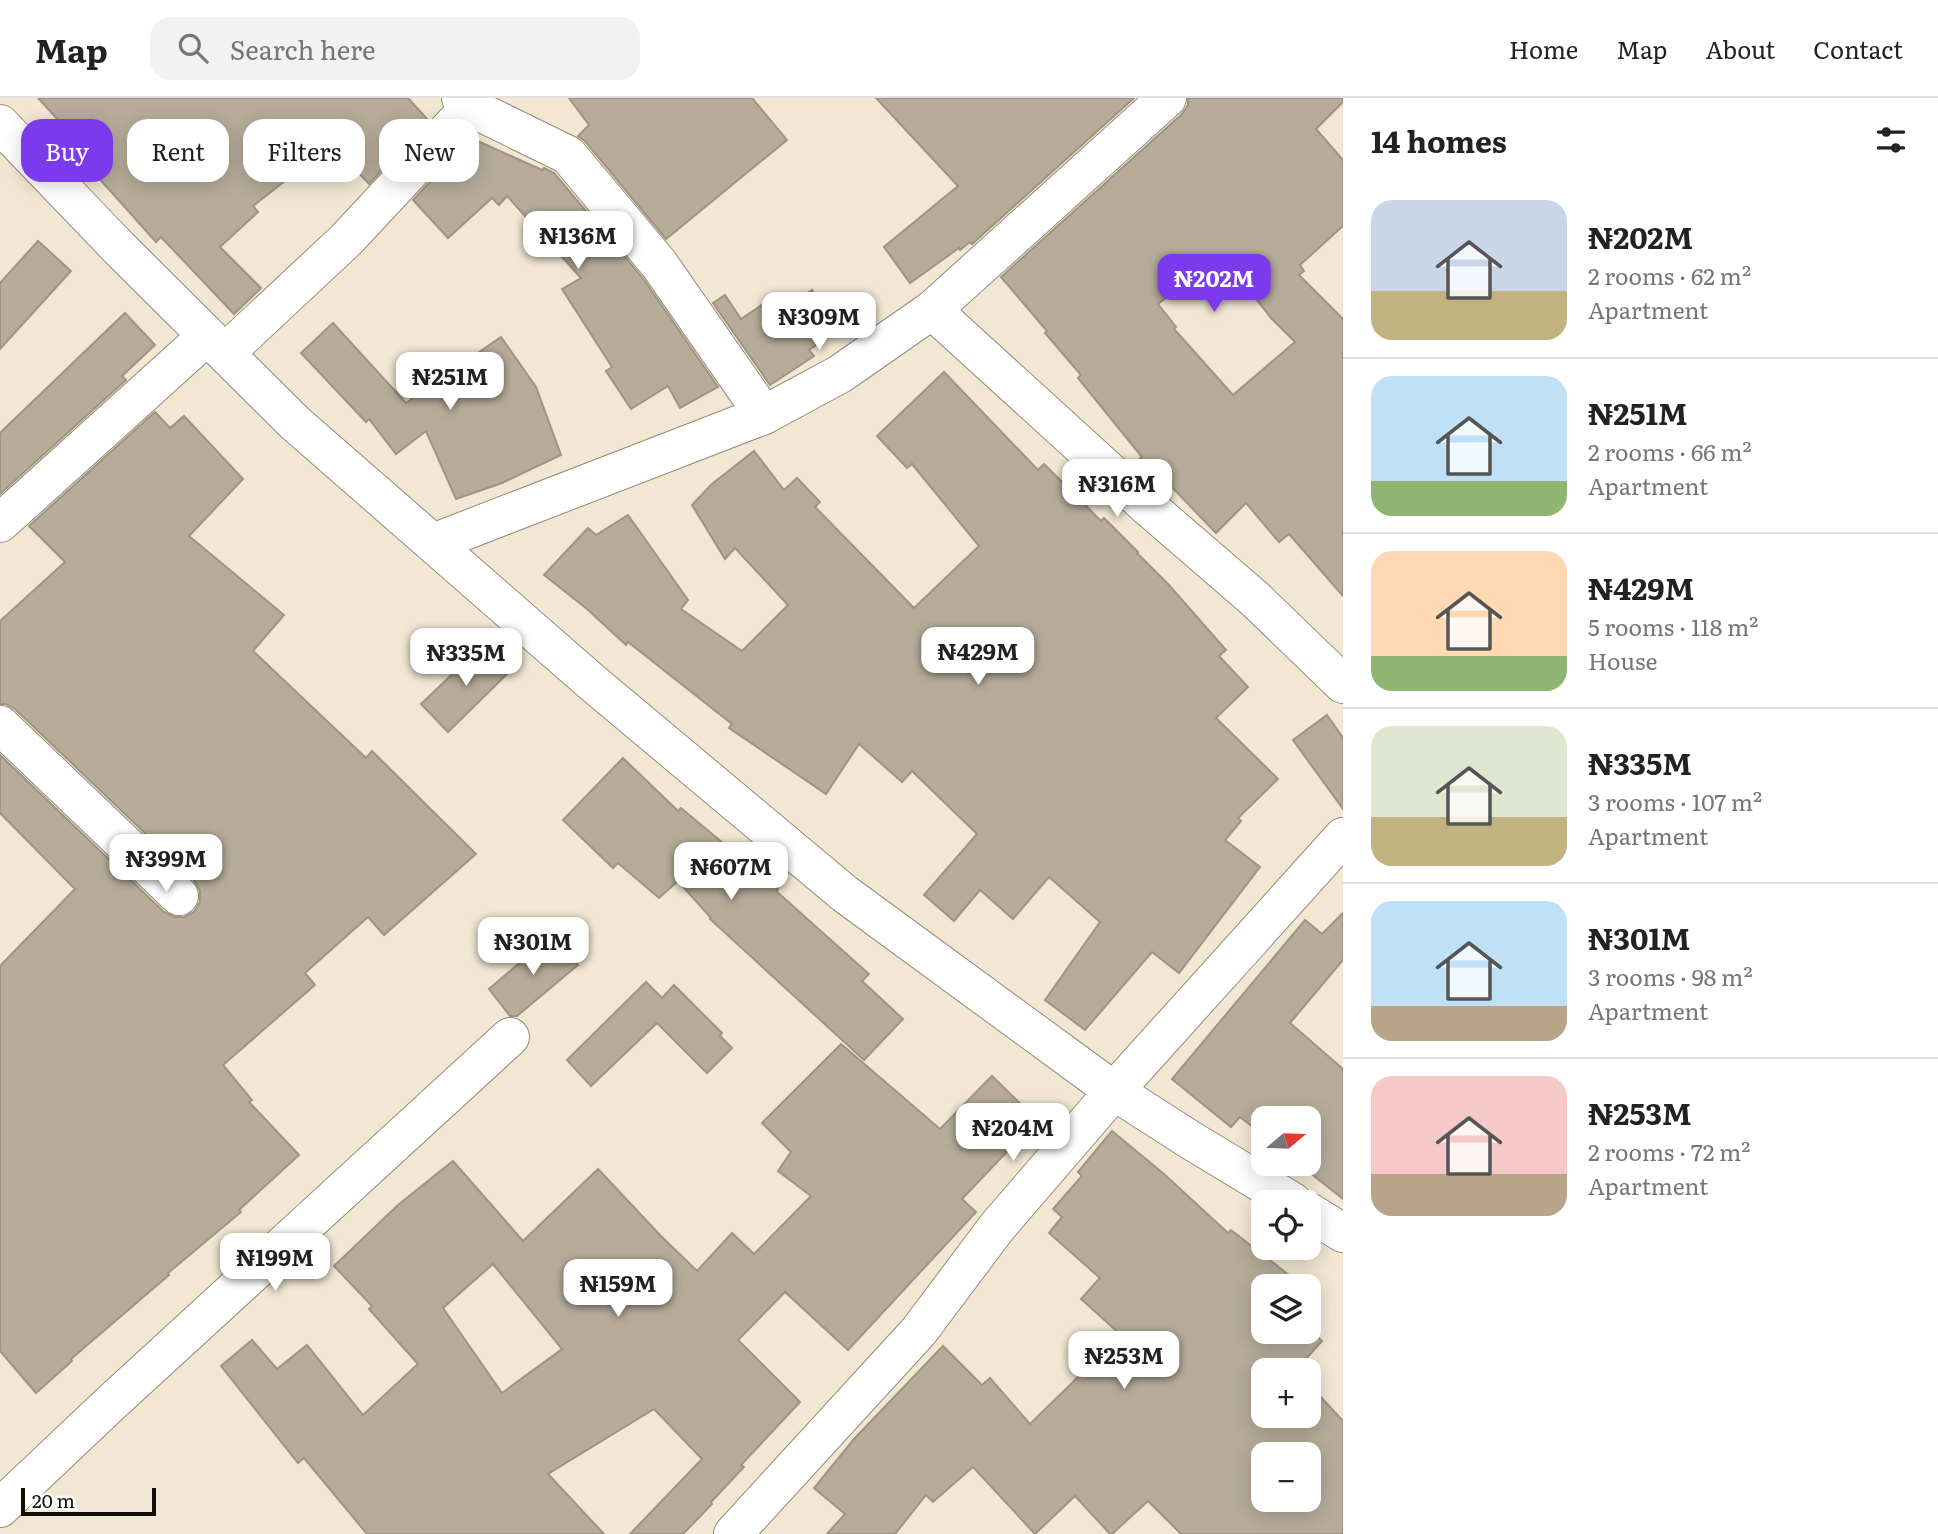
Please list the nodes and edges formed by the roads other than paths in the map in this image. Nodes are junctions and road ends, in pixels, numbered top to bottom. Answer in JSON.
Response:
{"nodes":[{"id":1,"x":1167,"y":98,"type":"edge"},
{"id":2,"x":466,"y":103,"type":"edge"},
{"id":3,"x":0,"y":124,"type":"edge"},
{"id":4,"x":932,"y":310,"type":"junction"},
{"id":5,"x":216,"y":344,"type":"junction"},
{"id":6,"x":764,"y":415,"type":"junction"},
{"id":7,"x":0,"y":523,"type":"edge"},
{"id":8,"x":433,"y":544,"type":"junction"},
{"id":9,"x":1343,"y":684,"type":"edge"},
{"id":10,"x":0,"y":724,"type":"edge"},
{"id":11,"x":1343,"y":838,"type":"edge"},
{"id":12,"x":179,"y":896,"type":"dead end"},
{"id":13,"x":510,"y":1037,"type":"dead end"},
{"id":14,"x":1114,"y":1091,"type":"junction"},
{"id":15,"x":1274,"y":1190,"type":"edge"},
{"id":16,"x":1321,"y":1219,"type":"edge"},
{"id":17,"x":1343,"y":1233,"type":"edge"},
{"id":18,"x":0,"y":1508,"type":"edge"},
{"id":19,"x":733,"y":1534,"type":"edge"}],
"edges":[{"from":1,"to":4,"type":"street"},
{"from":2,"to":5,"type":"street"},
{"from":2,"to":6,"type":"street"},
{"from":3,"to":5,"type":"street"},
{"from":4,"to":6,"type":"street"},
{"from":4,"to":9,"type":"street"},
{"from":5,"to":7,"type":"street"},
{"from":5,"to":8,"type":"street"},
{"from":6,"to":8,"type":"street"},
{"from":8,"to":14,"type":"street"},
{"from":10,"to":12,"type":"street"},
{"from":11,"to":14,"type":"street"},
{"from":13,"to":18,"type":"street"},
{"from":14,"to":15,"type":"street"},
{"from":14,"to":19,"type":"street"},
{"from":16,"to":17,"type":"street"}]}
